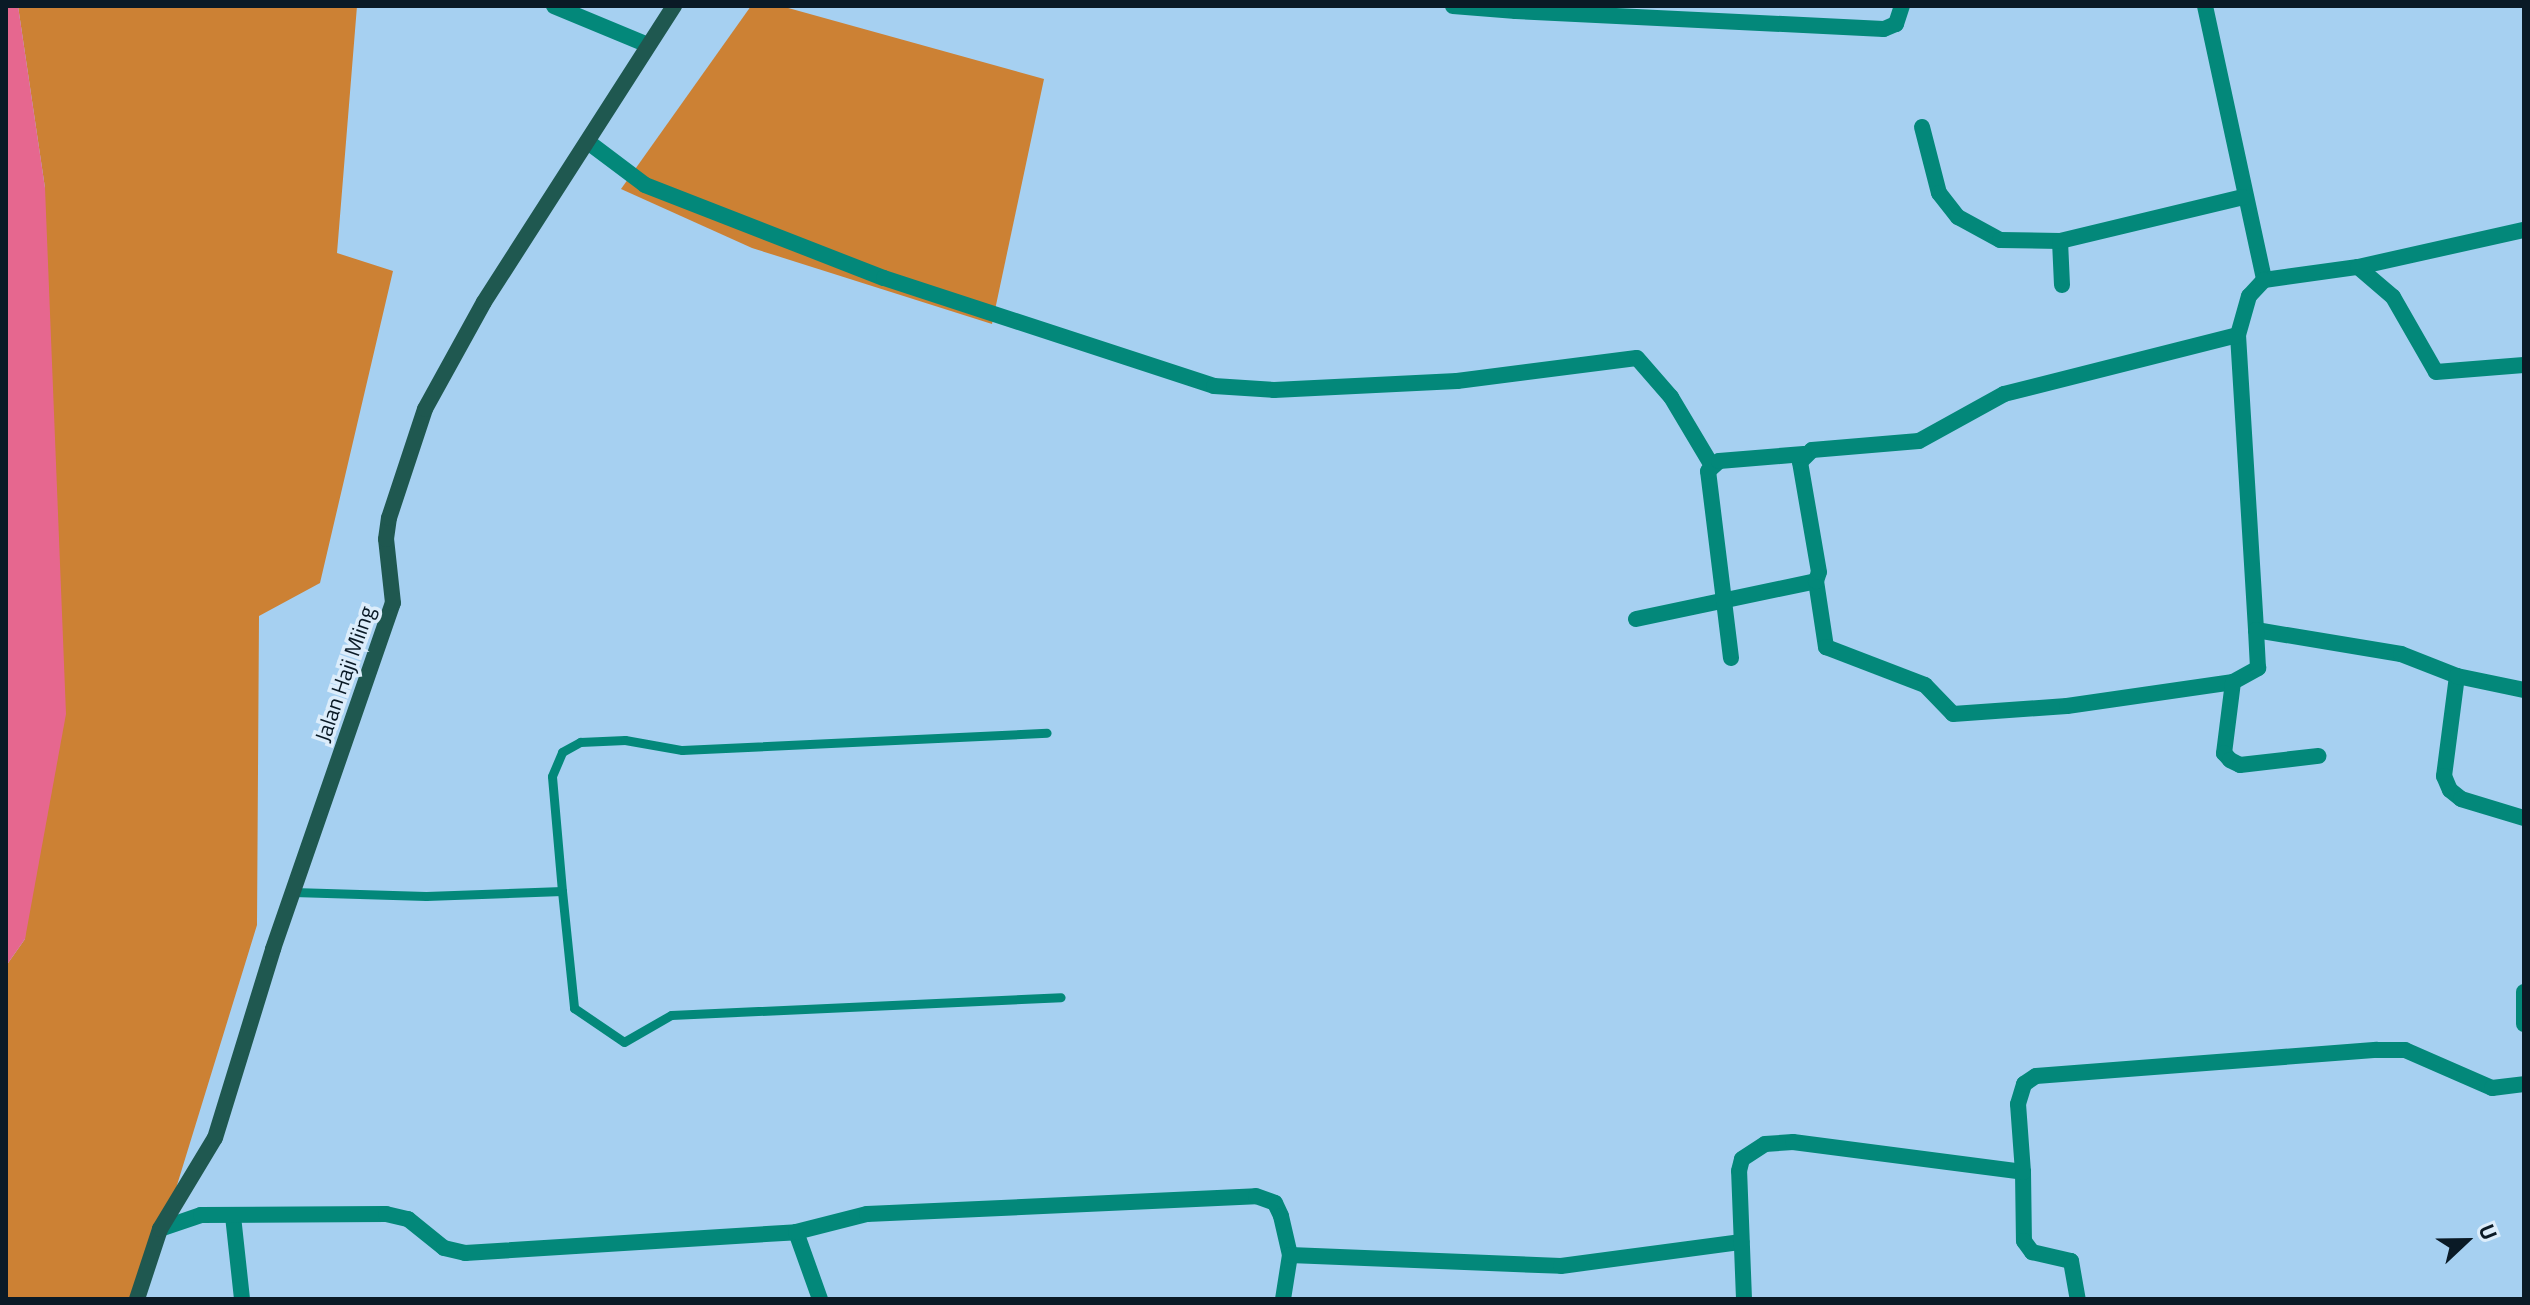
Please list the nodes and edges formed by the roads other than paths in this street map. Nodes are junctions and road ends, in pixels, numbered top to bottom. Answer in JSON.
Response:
{"nodes":[{"id":1,"x":554,"y":6,"type":"edge"},
{"id":2,"x":674,"y":6,"type":"edge"},
{"id":3,"x":1453,"y":6,"type":"edge"},
{"id":4,"x":1902,"y":6,"type":"edge"},
{"id":5,"x":2205,"y":6,"type":"edge"},
{"id":6,"x":1516,"y":9,"type":"edge"},
{"id":7,"x":1602,"y":10,"type":"edge"},
{"id":8,"x":1692,"y":12,"type":"edge"},
{"id":9,"x":648,"y":45,"type":"junction"},
{"id":10,"x":1922,"y":127,"type":"dead end"},
{"id":11,"x":588,"y":142,"type":"junction"},
{"id":12,"x":2243,"y":197,"type":"junction"},
{"id":13,"x":2524,"y":230,"type":"edge"},
{"id":14,"x":2060,"y":241,"type":"junction"},
{"id":15,"x":2358,"y":267,"type":"junction"},
{"id":16,"x":2264,"y":280,"type":"junction"},
{"id":17,"x":2062,"y":285,"type":"dead end"},
{"id":18,"x":2238,"y":335,"type":"junction"},
{"id":19,"x":2524,"y":365,"type":"edge"},
{"id":20,"x":1804,"y":454,"type":"junction"},
{"id":21,"x":1711,"y":464,"type":"junction"},
{"id":22,"x":1816,"y":581,"type":"junction"},
{"id":23,"x":1725,"y":601,"type":"junction"},
{"id":24,"x":1636,"y":619,"type":"dead end"},
{"id":25,"x":2256,"y":630,"type":"junction"},
{"id":26,"x":1731,"y":658,"type":"dead end"},
{"id":27,"x":2457,"y":676,"type":"junction"},
{"id":28,"x":2233,"y":682,"type":"junction"},
{"id":29,"x":2524,"y":690,"type":"edge"},
{"id":30,"x":1047,"y":733,"type":"dead end"},
{"id":31,"x":2318,"y":756,"type":"dead end"},
{"id":32,"x":2524,"y":818,"type":"edge"},
{"id":33,"x":562,"y":891,"type":"junction"},
{"id":34,"x":293,"y":892,"type":"junction"},
{"id":35,"x":2524,"y":992,"type":"edge"},
{"id":36,"x":1061,"y":997,"type":"dead end"},
{"id":37,"x":2524,"y":1024,"type":"edge"},
{"id":38,"x":2517,"y":1086,"type":"edge"},
{"id":39,"x":2023,"y":1172,"type":"junction"},
{"id":40,"x":233,"y":1216,"type":"junction"},
{"id":41,"x":160,"y":1229,"type":"junction"},
{"id":42,"x":796,"y":1232,"type":"junction"},
{"id":43,"x":1741,"y":1242,"type":"junction"},
{"id":44,"x":1290,"y":1255,"type":"junction"},
{"id":45,"x":137,"y":1299,"type":"edge"},
{"id":46,"x":242,"y":1299,"type":"edge"},
{"id":47,"x":820,"y":1299,"type":"edge"},
{"id":48,"x":1283,"y":1299,"type":"edge"},
{"id":49,"x":1744,"y":1299,"type":"edge"},
{"id":50,"x":2078,"y":1299,"type":"edge"}],
"edges":[{"from":1,"to":9,"type":"street"},
{"from":2,"to":9,"type":"main road","name":"Jalan Haji Miing"},
{"from":3,"to":6,"type":"street"},
{"from":4,"to":8,"type":"street"},
{"from":5,"to":12,"type":"street"},
{"from":6,"to":7,"type":"street"},
{"from":7,"to":8,"type":"street"},
{"from":9,"to":11,"type":"main road","name":"Jalan Haji Miing"},
{"from":10,"to":14,"type":"street"},
{"from":11,"to":21,"type":"street"},
{"from":11,"to":34,"type":"main road","name":"Jalan Haji Miing"},
{"from":12,"to":14,"type":"street"},
{"from":12,"to":16,"type":"street"},
{"from":13,"to":15,"type":"street"},
{"from":14,"to":17,"type":"street"},
{"from":15,"to":16,"type":"street"},
{"from":15,"to":19,"type":"street"},
{"from":16,"to":18,"type":"street"},
{"from":18,"to":20,"type":"street"},
{"from":18,"to":25,"type":"street"},
{"from":20,"to":21,"type":"street"},
{"from":20,"to":22,"type":"street"},
{"from":21,"to":23,"type":"street"},
{"from":22,"to":23,"type":"street"},
{"from":22,"to":28,"type":"street"},
{"from":23,"to":24,"type":"street"},
{"from":23,"to":26,"type":"street"},
{"from":25,"to":27,"type":"street"},
{"from":25,"to":28,"type":"street"},
{"from":27,"to":29,"type":"street"},
{"from":27,"to":32,"type":"street"},
{"from":28,"to":31,"type":"street"},
{"from":30,"to":33,"type":"lane"},
{"from":33,"to":34,"type":"lane"},
{"from":33,"to":36,"type":"lane"},
{"from":34,"to":41,"type":"main road","name":"Jalan Haji Miing"},
{"from":35,"to":37,"type":"street"},
{"from":38,"to":39,"type":"street"},
{"from":39,"to":43,"type":"street"},
{"from":39,"to":50,"type":"street"},
{"from":40,"to":41,"type":"street"},
{"from":40,"to":42,"type":"street"},
{"from":40,"to":46,"type":"street"},
{"from":41,"to":45,"type":"main road","name":"Jalan Haji Miing"},
{"from":42,"to":44,"type":"street"},
{"from":42,"to":47,"type":"street"},
{"from":43,"to":44,"type":"street"},
{"from":43,"to":49,"type":"street"},
{"from":44,"to":48,"type":"street"}]}
